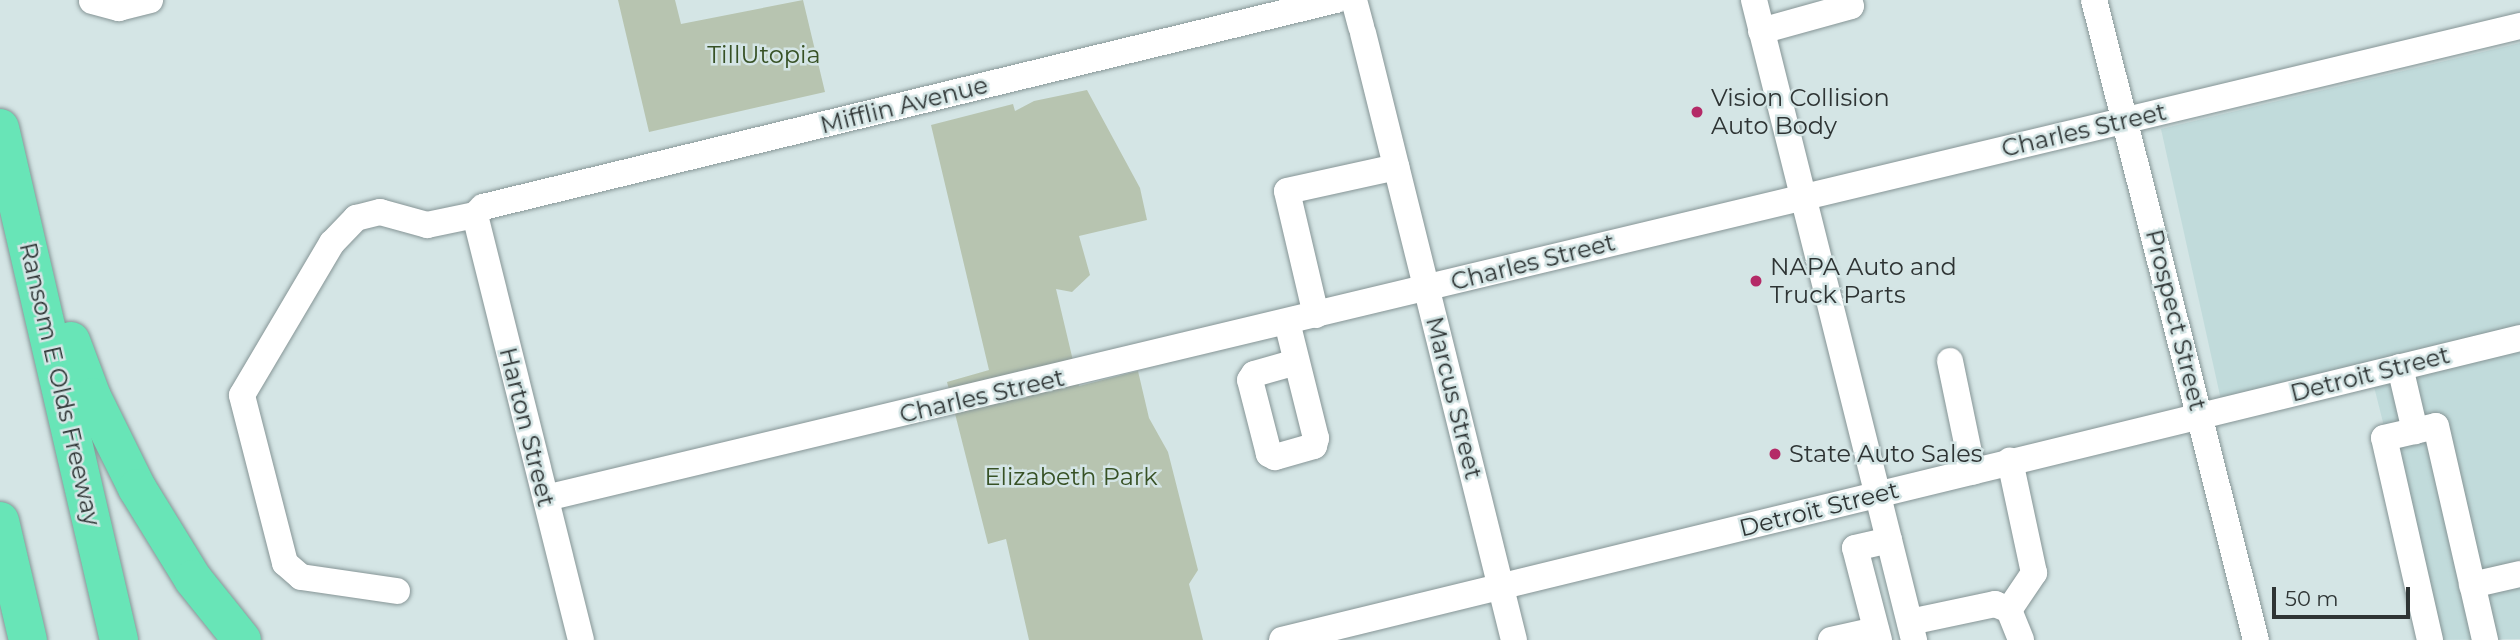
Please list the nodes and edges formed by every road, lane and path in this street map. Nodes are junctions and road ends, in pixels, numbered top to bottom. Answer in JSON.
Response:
{"nodes":[{"id":1,"x":150,"y":0,"type":"edge"},
{"id":2,"x":1336,"y":0,"type":"edge"},
{"id":3,"x":1354,"y":0,"type":"edge"},
{"id":4,"x":1754,"y":0,"type":"edge"},
{"id":5,"x":2094,"y":0,"type":"edge"},
{"id":6,"x":92,"y":1,"type":"edge"},
{"id":7,"x":1850,"y":3,"type":"edge"},
{"id":8,"x":2520,"y":26,"type":"edge"},
{"id":9,"x":1761,"y":32,"type":"junction"},
{"id":10,"x":2125,"y":121,"type":"junction"},
{"id":11,"x":0,"y":128,"type":"edge"},
{"id":12,"x":1396,"y":167,"type":"junction"},
{"id":13,"x":16,"y":195,"type":"junction"},
{"id":14,"x":1802,"y":195,"type":"junction"},
{"id":15,"x":475,"y":215,"type":"junction"},
{"id":16,"x":1427,"y":288,"type":"junction"},
{"id":17,"x":1316,"y":314,"type":"junction"},
{"id":18,"x":1287,"y":322,"type":"junction"},
{"id":19,"x":2520,"y":338,"type":"edge"},
{"id":20,"x":1950,"y":361,"type":"dead end"},
{"id":21,"x":1296,"y":362,"type":"dead end"},
{"id":22,"x":2399,"y":367,"type":"junction"},
{"id":23,"x":2201,"y":416,"type":"junction"},
{"id":24,"x":2415,"y":430,"type":"junction"},
{"id":25,"x":2010,"y":461,"type":"junction"},
{"id":26,"x":1973,"y":471,"type":"junction"},
{"id":27,"x":1878,"y":495,"type":"junction"},
{"id":28,"x":546,"y":498,"type":"junction"},
{"id":29,"x":0,"y":521,"type":"edge"},
{"id":30,"x":1889,"y":540,"type":"junction"},
{"id":31,"x":2520,"y":574,"type":"edge"},
{"id":32,"x":2472,"y":585,"type":"junction"},
{"id":33,"x":1502,"y":588,"type":"junction"},
{"id":34,"x":397,"y":591,"type":"dead end"},
{"id":35,"x":2009,"y":610,"type":"junction"},
{"id":36,"x":0,"y":626,"type":"edge"},
{"id":37,"x":1912,"y":631,"type":"edge"},
{"id":38,"x":1878,"y":635,"type":"edge"},
{"id":39,"x":16,"y":640,"type":"edge"},
{"id":40,"x":28,"y":640,"type":"edge"},
{"id":41,"x":119,"y":640,"type":"edge"},
{"id":42,"x":242,"y":640,"type":"edge"},
{"id":43,"x":581,"y":640,"type":"edge"},
{"id":44,"x":1282,"y":640,"type":"edge"},
{"id":45,"x":1514,"y":640,"type":"edge"},
{"id":46,"x":1831,"y":640,"type":"edge"},
{"id":47,"x":2021,"y":640,"type":"edge"},
{"id":48,"x":2256,"y":640,"type":"edge"},
{"id":49,"x":2430,"y":640,"type":"edge"},
{"id":50,"x":2485,"y":640,"type":"edge"}],
"edges":[{"from":1,"to":6,"type":"street"},
{"from":2,"to":15,"type":"street","name":"Mifflin Avenue"},
{"from":3,"to":12,"type":"street","name":"Marcus Street"},
{"from":4,"to":9,"type":"street"},
{"from":5,"to":10,"type":"street","name":"Prospect Street"},
{"from":7,"to":9,"type":"street"},
{"from":8,"to":10,"type":"street","name":"Charles Street"},
{"from":9,"to":14,"type":"street"},
{"from":10,"to":14,"type":"street","name":"Charles Street"},
{"from":10,"to":23,"type":"street","name":"Prospect Street"},
{"from":11,"to":13,"type":"highway","name":"Ransom E Olds Freeway"},
{"from":12,"to":16,"type":"street","name":"Marcus Street"},
{"from":12,"to":17,"type":"street"},
{"from":13,"to":41,"type":"highway","name":"Ransom E Olds Freeway"},
{"from":13,"to":42,"type":"highway"},
{"from":14,"to":16,"type":"street","name":"Charles Street"},
{"from":14,"to":27,"type":"street"},
{"from":15,"to":28,"type":"street","name":"Harton Street"},
{"from":15,"to":34,"type":"street","name":"Mifflin Avenue"},
{"from":16,"to":17,"type":"street","name":"Charles Street"},
{"from":16,"to":33,"type":"street","name":"Marcus Street"},
{"from":17,"to":18,"type":"street","name":"Charles Street"},
{"from":18,"to":21,"type":"street"},
{"from":18,"to":28,"type":"street","name":"Charles Street"},
{"from":19,"to":22,"type":"street","name":"Detroit Street"},
{"from":20,"to":26,"type":"street"},
{"from":22,"to":23,"type":"street","name":"Detroit Street"},
{"from":22,"to":24,"type":"street"},
{"from":23,"to":25,"type":"street","name":"Detroit Street"},
{"from":23,"to":48,"type":"street","name":"Prospect Street"},
{"from":24,"to":32,"type":"street"},
{"from":24,"to":49,"type":"street"},
{"from":25,"to":26,"type":"street","name":"Detroit Street"},
{"from":25,"to":35,"type":"street"},
{"from":26,"to":27,"type":"street","name":"Detroit Street"},
{"from":27,"to":30,"type":"street"},
{"from":27,"to":33,"type":"street","name":"Detroit Street"},
{"from":28,"to":43,"type":"street","name":"Harton Street"},
{"from":29,"to":40,"type":"highway"},
{"from":30,"to":37,"type":"street"},
{"from":30,"to":38,"type":"street"},
{"from":31,"to":32,"type":"street"},
{"from":32,"to":50,"type":"street"},
{"from":33,"to":44,"type":"street","name":"Detroit Street"},
{"from":33,"to":45,"type":"street","name":"Marcus Street"},
{"from":35,"to":37,"type":"street"},
{"from":35,"to":47,"type":"street"},
{"from":36,"to":39,"type":"highway"},
{"from":38,"to":46,"type":"street"}]}
